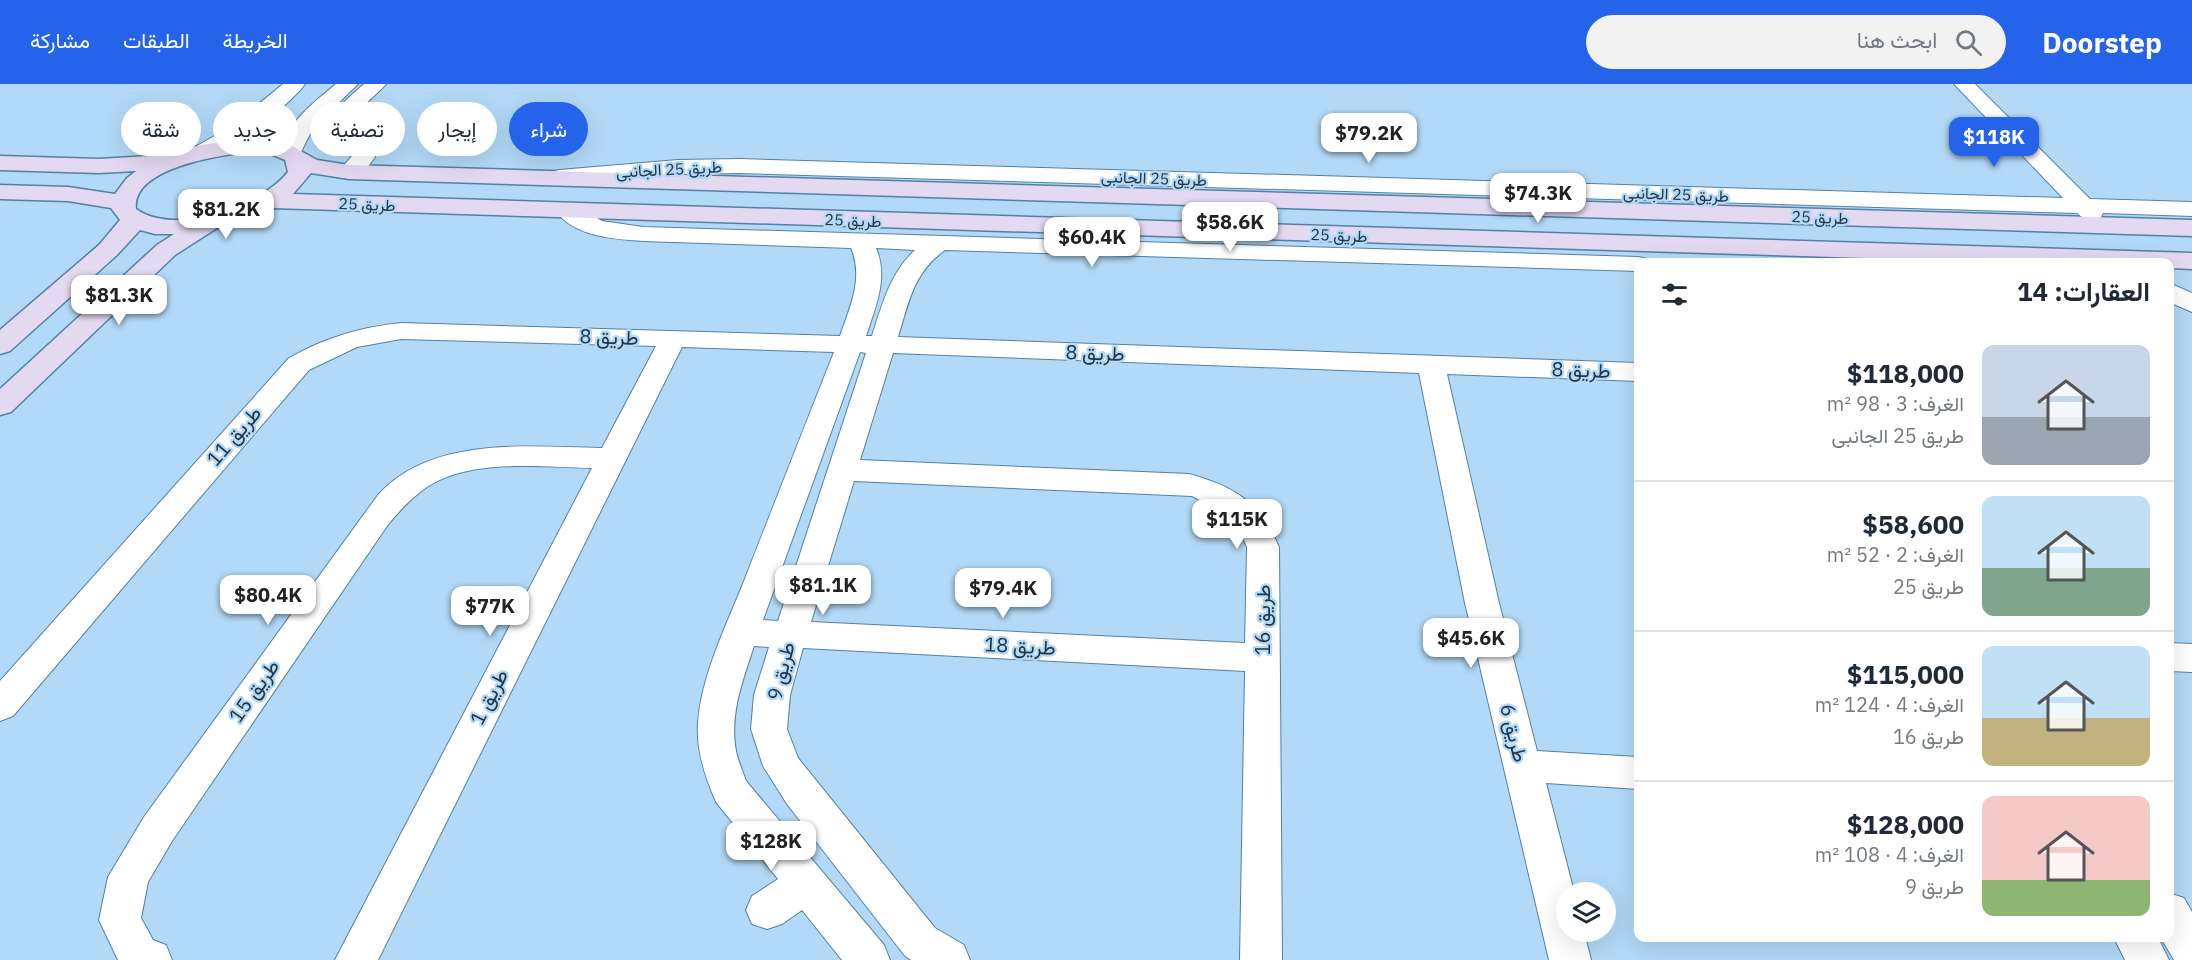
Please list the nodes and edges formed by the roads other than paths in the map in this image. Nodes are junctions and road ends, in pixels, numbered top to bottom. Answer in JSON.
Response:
{"nodes":[{"id":1,"x":295,"y":84,"type":"edge"},
{"id":2,"x":348,"y":84,"type":"edge"},
{"id":3,"x":376,"y":84,"type":"edge"},
{"id":4,"x":1943,"y":84,"type":"edge"},
{"id":5,"x":1964,"y":84,"type":"edge"},
{"id":6,"x":298,"y":134,"type":"edge"},
{"id":7,"x":213,"y":151,"type":"edge"},
{"id":8,"x":203,"y":152,"type":"junction"},
{"id":9,"x":294,"y":156,"type":"joint"},
{"id":10,"x":173,"y":161,"type":"junction"},
{"id":11,"x":0,"y":163,"type":"edge"},
{"id":12,"x":349,"y":172,"type":"junction"},
{"id":13,"x":0,"y":192,"type":"edge"},
{"id":14,"x":1551,"y":199,"type":"junction"},
{"id":15,"x":269,"y":201,"type":"junction"},
{"id":16,"x":2057,"y":205,"type":"junction"},
{"id":17,"x":2192,"y":209,"type":"edge"},
{"id":18,"x":128,"y":210,"type":"junction"},
{"id":19,"x":568,"y":211,"type":"junction"},
{"id":20,"x":2080,"y":215,"type":"junction"},
{"id":21,"x":220,"y":220,"type":"junction"},
{"id":22,"x":2192,"y":228,"type":"edge"},
{"id":23,"x":860,"y":240,"type":"junction"},
{"id":24,"x":941,"y":242,"type":"junction"},
{"id":25,"x":1569,"y":242,"type":"junction"},
{"id":26,"x":1935,"y":258,"type":"edge"},
{"id":27,"x":2174,"y":261,"type":"edge"},
{"id":28,"x":2192,"y":261,"type":"edge"},
{"id":29,"x":1634,"y":264,"type":"edge"},
{"id":30,"x":2174,"y":281,"type":"edge"},
{"id":31,"x":2192,"y":282,"type":"edge"},
{"id":32,"x":2174,"y":294,"type":"edge"},
{"id":33,"x":2192,"y":304,"type":"edge"},
{"id":34,"x":552,"y":335,"type":"joint"},
{"id":35,"x":673,"y":339,"type":"junction"},
{"id":36,"x":850,"y":344,"type":"junction"},
{"id":37,"x":0,"y":345,"type":"edge"},
{"id":38,"x":884,"y":345,"type":"junction"},
{"id":39,"x":1431,"y":365,"type":"junction"},
{"id":40,"x":1634,"y":380,"type":"edge"},
{"id":41,"x":0,"y":405,"type":"edge"},
{"id":42,"x":610,"y":458,"type":"junction"},
{"id":43,"x":844,"y":470,"type":"junction"},
{"id":44,"x":741,"y":632,"type":"junction"},
{"id":45,"x":790,"y":635,"type":"junction"},
{"id":46,"x":2174,"y":657,"type":"edge"},
{"id":47,"x":1263,"y":658,"type":"junction"},
{"id":48,"x":2192,"y":658,"type":"edge"},
{"id":49,"x":0,"y":706,"type":"edge"},
{"id":50,"x":1522,"y":766,"type":"junction"},
{"id":51,"x":1634,"y":773,"type":"edge"},
{"id":52,"x":806,"y":884,"type":"junction"},
{"id":53,"x":767,"y":910,"type":"dead end"},
{"id":54,"x":2174,"y":920,"type":"edge"},
{"id":55,"x":2137,"y":942,"type":"edge"},
{"id":56,"x":2192,"y":950,"type":"edge"},
{"id":57,"x":151,"y":960,"type":"edge"},
{"id":58,"x":356,"y":960,"type":"edge"},
{"id":59,"x":868,"y":960,"type":"edge"},
{"id":60,"x":949,"y":960,"type":"edge"},
{"id":61,"x":1261,"y":960,"type":"edge"},
{"id":62,"x":1570,"y":960,"type":"edge"},
{"id":63,"x":2148,"y":960,"type":"edge"}],
"edges":[{"from":1,"to":8,"type":"street"},
{"from":2,"to":6,"type":"street"},
{"from":3,"to":12,"type":"street"},
{"from":4,"to":16,"type":"street"},
{"from":5,"to":20,"type":"street"},
{"from":7,"to":8,"type":"street","name":"طريق 25"},
{"from":8,"to":10,"type":"street","name":"طريق 25"},
{"from":9,"to":12,"type":"street","name":"طريق 25"},
{"from":9,"to":15,"type":"street"},
{"from":10,"to":11,"type":"street"},
{"from":10,"to":18,"type":"street"},
{"from":12,"to":14,"type":"street","name":"طريق 25"},
{"from":13,"to":18,"type":"street"},
{"from":14,"to":16,"type":"street","name":"طريق 25 الجانبى"},
{"from":14,"to":20,"type":"street","name":"طريق 25"},
{"from":14,"to":25,"type":"street"},
{"from":15,"to":19,"type":"street","name":"طريق 25"},
{"from":15,"to":21,"type":"street"},
{"from":16,"to":20,"type":"street","name":"طريق 25 الجانبى"},
{"from":17,"to":20,"type":"street","name":"طريق 25 الجانبى"},
{"from":18,"to":21,"type":"street"},
{"from":18,"to":37,"type":"street"},
{"from":19,"to":23,"type":"street"},
{"from":19,"to":25,"type":"street","name":"طريق 25"},
{"from":20,"to":22,"type":"street","name":"طريق 25"},
{"from":21,"to":41,"type":"street"},
{"from":23,"to":24,"type":"street"},
{"from":23,"to":36,"type":"street"},
{"from":24,"to":29,"type":"street"},
{"from":24,"to":38,"type":"street","name":"طريق 9"},
{"from":25,"to":26,"type":"street","name":"طريق 25"},
{"from":27,"to":28,"type":"street","name":"طريق 25"},
{"from":30,"to":31,"type":"street"},
{"from":32,"to":33,"type":"street"},
{"from":34,"to":35,"type":"street","name":"طريق 8"},
{"from":34,"to":49,"type":"street","name":"طريق 11"},
{"from":35,"to":36,"type":"street","name":"طريق 8"},
{"from":35,"to":42,"type":"street","name":"طريق 1"},
{"from":36,"to":38,"type":"street","name":"طريق 8"},
{"from":36,"to":44,"type":"street"},
{"from":38,"to":39,"type":"street","name":"طريق 8"},
{"from":38,"to":43,"type":"street","name":"طريق 9"},
{"from":39,"to":40,"type":"street","name":"طريق 8"},
{"from":39,"to":50,"type":"street","name":"طريق 6"},
{"from":42,"to":57,"type":"street","name":"طريق 15"},
{"from":42,"to":58,"type":"street","name":"طريق 1"},
{"from":43,"to":45,"type":"street","name":"طريق 9"},
{"from":43,"to":47,"type":"street","name":"طريق 16"},
{"from":44,"to":45,"type":"street","name":"طريق 18"},
{"from":44,"to":52,"type":"street"},
{"from":45,"to":47,"type":"street","name":"طريق 18"},
{"from":45,"to":60,"type":"street","name":"طريق 9"},
{"from":46,"to":48,"type":"street"},
{"from":47,"to":61,"type":"street","name":"طريق 16"},
{"from":50,"to":51,"type":"street"},
{"from":50,"to":62,"type":"street","name":"طريق 6"},
{"from":52,"to":53,"type":"street"},
{"from":52,"to":59,"type":"street"},
{"from":54,"to":56,"type":"street"},
{"from":55,"to":63,"type":"street"}]}
